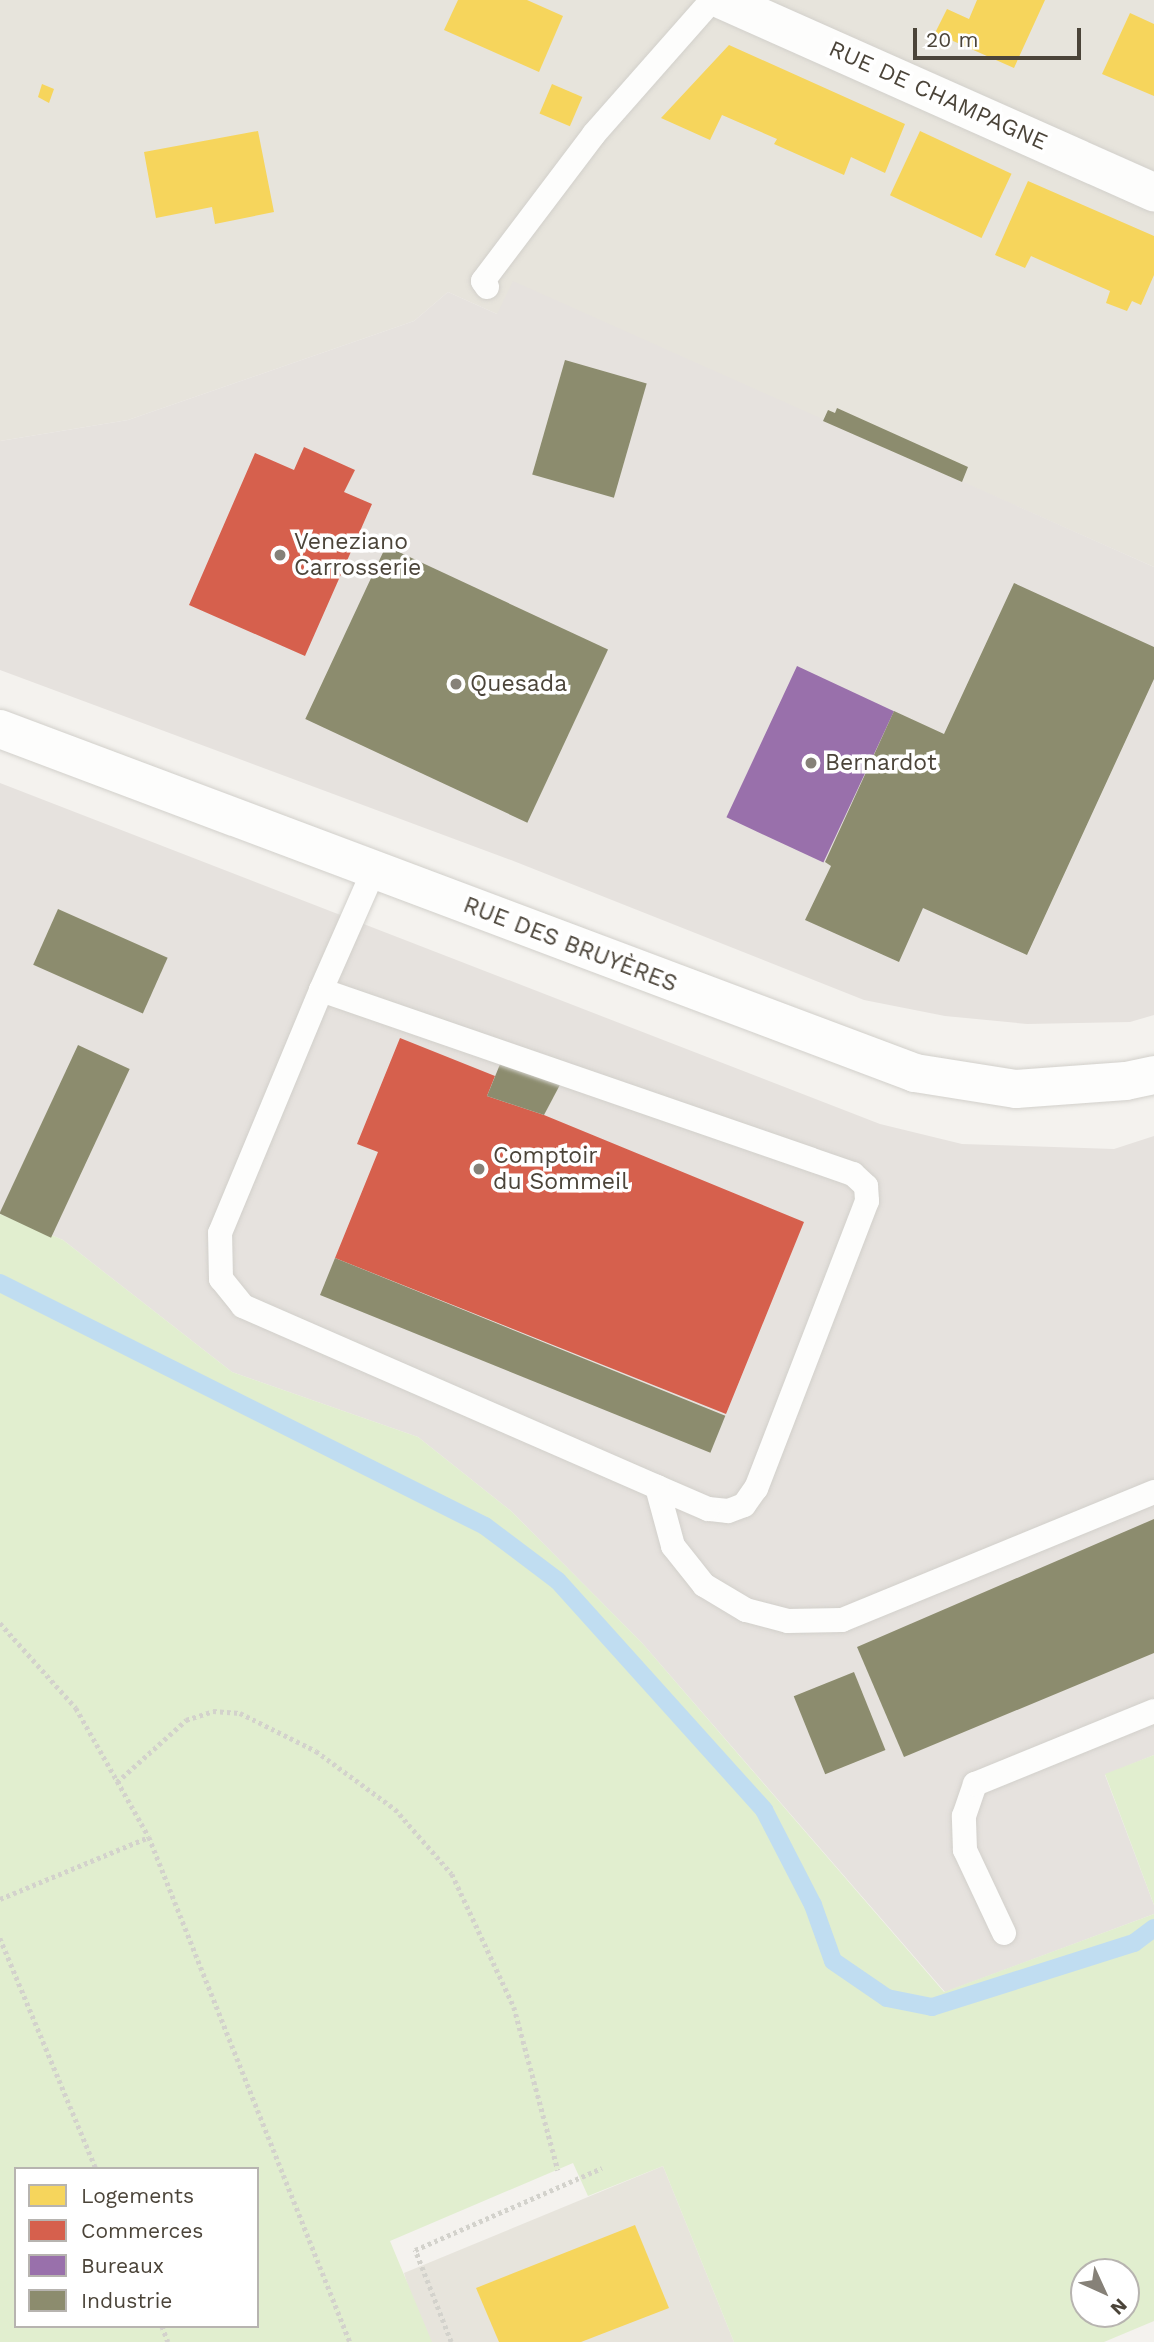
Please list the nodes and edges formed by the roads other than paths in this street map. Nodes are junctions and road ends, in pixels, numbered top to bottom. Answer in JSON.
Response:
{"nodes":[{"id":1,"x":727,"y":2,"type":"edge"},
{"id":2,"x":1154,"y":192,"type":"edge"},
{"id":3,"x":487,"y":288,"type":"dead end"},
{"id":4,"x":0,"y":729,"type":"edge"},
{"id":5,"x":374,"y":870,"type":"junction"},
{"id":6,"x":321,"y":990,"type":"junction"},
{"id":7,"x":1154,"y":1075,"type":"edge"},
{"id":8,"x":657,"y":1487,"type":"junction"},
{"id":9,"x":1154,"y":1492,"type":"edge"},
{"id":10,"x":1154,"y":1711,"type":"edge"},
{"id":11,"x":1004,"y":1933,"type":"dead end"}],
"edges":[{"from":1,"to":2,"type":"street","name":"RUE DE CHAMPAGNE"},
{"from":1,"to":3,"type":"lane"},
{"from":4,"to":5,"type":"street","name":"RUE DES BRUYÈRES"},
{"from":5,"to":6,"type":"lane"},
{"from":5,"to":7,"type":"street","name":"RUE DES BRUYÈRES"},
{"from":6,"to":8,"type":"lane"},
{"from":6,"to":8,"type":"lane"},
{"from":8,"to":9,"type":"lane"},
{"from":10,"to":11,"type":"lane"}]}
